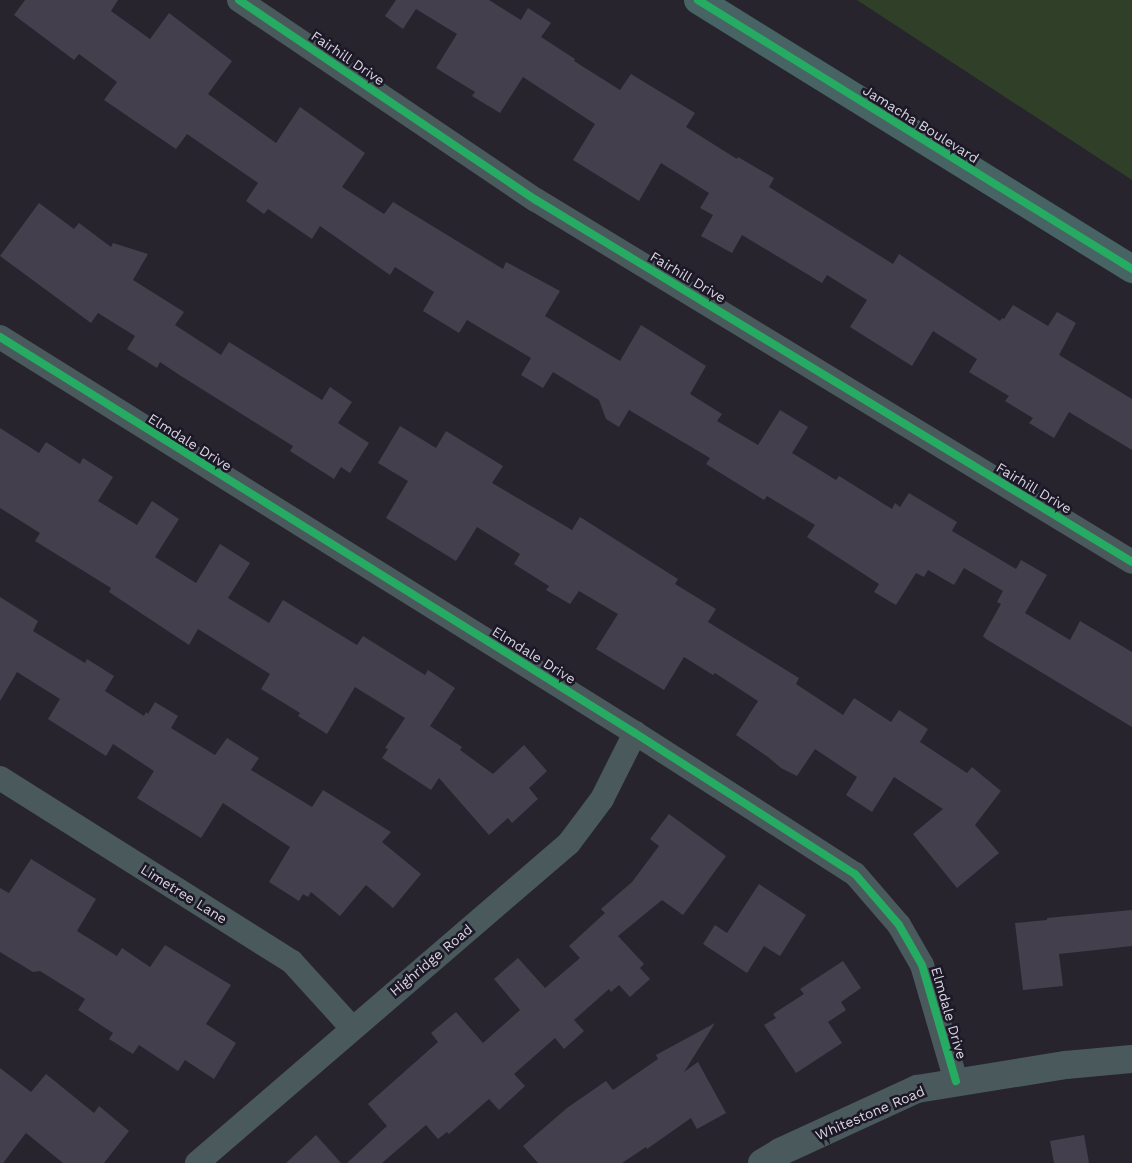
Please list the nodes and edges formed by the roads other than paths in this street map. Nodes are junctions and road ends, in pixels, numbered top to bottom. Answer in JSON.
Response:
{"nodes":[{"id":1,"x":239,"y":0,"type":"edge"},
{"id":2,"x":698,"y":0,"type":"edge"},
{"id":3,"x":1132,"y":269,"type":"edge"},
{"id":4,"x":0,"y":337,"type":"edge"},
{"id":5,"x":1132,"y":562,"type":"edge"},
{"id":6,"x":635,"y":733,"type":"junction"},
{"id":7,"x":0,"y":778,"type":"edge"},
{"id":8,"x":352,"y":1028,"type":"junction"},
{"id":9,"x":1132,"y":1059,"type":"edge"},
{"id":10,"x":956,"y":1081,"type":"junction"},
{"id":11,"x":197,"y":1163,"type":"edge"},
{"id":12,"x":762,"y":1163,"type":"edge"}],
"edges":[{"from":1,"to":5,"type":"street","name":"Fairhill Drive"},
{"from":2,"to":3,"type":"main road","name":"Jamacha Boulevard"},
{"from":4,"to":6,"type":"street","name":"Elmdale Drive"},
{"from":6,"to":8,"type":"street","name":"Highridge Road"},
{"from":6,"to":10,"type":"street","name":"Elmdale Drive"},
{"from":7,"to":8,"type":"street","name":"Limetree Lane"},
{"from":8,"to":11,"type":"street","name":"Highridge Road"},
{"from":9,"to":10,"type":"street","name":"Whitestone Road"},
{"from":10,"to":12,"type":"street","name":"Whitestone Road"}]}
